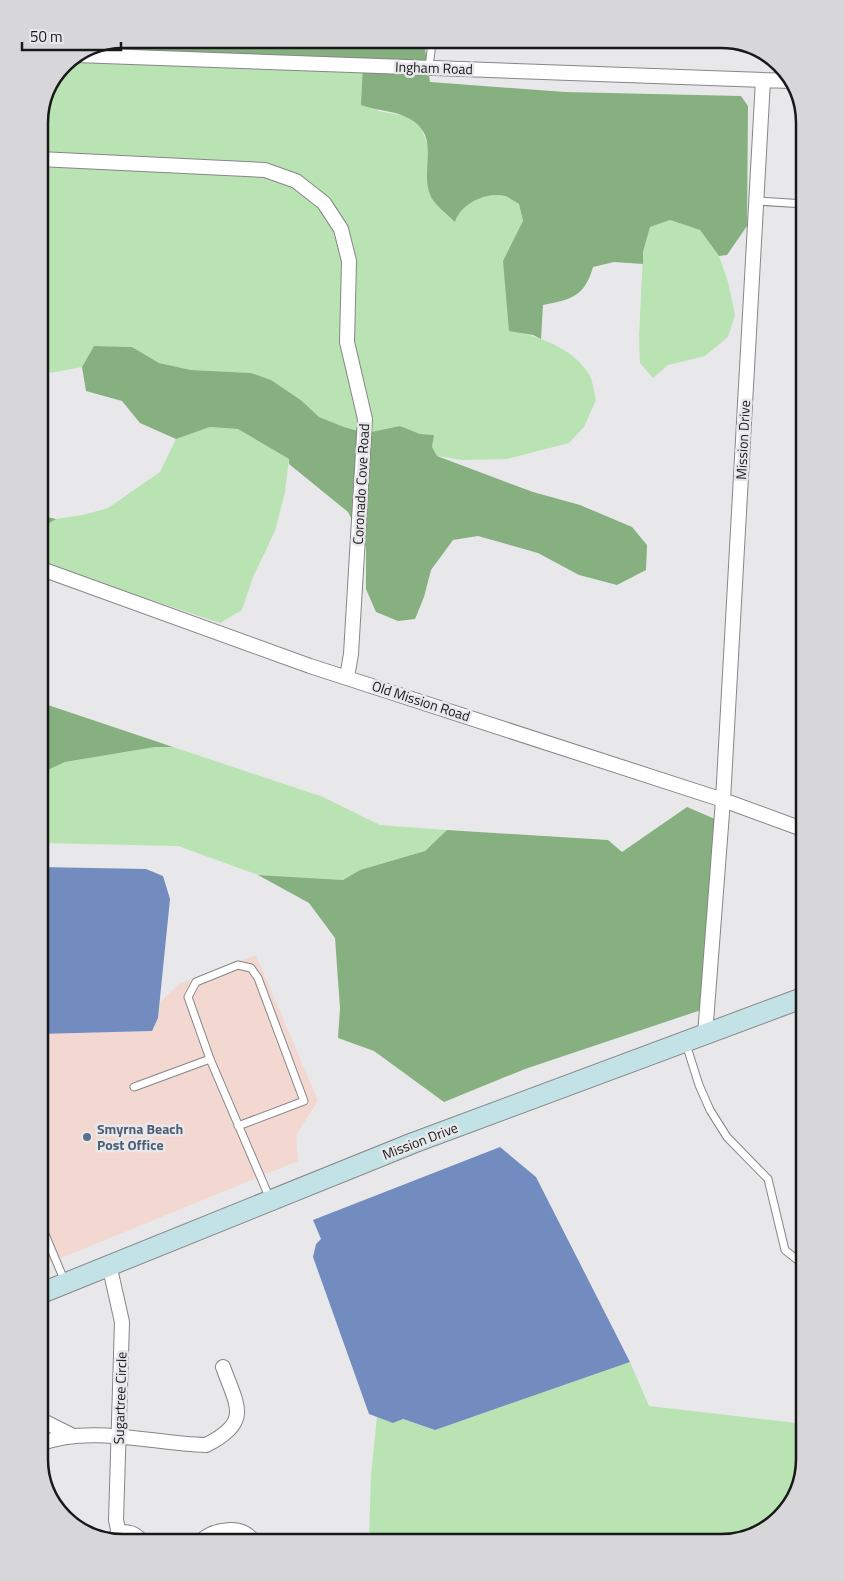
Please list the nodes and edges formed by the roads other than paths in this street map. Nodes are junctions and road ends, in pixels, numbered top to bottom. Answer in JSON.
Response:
{"nodes":[{"id":1,"x":431,"y":48,"type":"edge"},
{"id":2,"x":89,"y":55,"type":"edge"},
{"id":3,"x":429,"y":68,"type":"junction"},
{"id":4,"x":763,"y":80,"type":"junction"},
{"id":5,"x":784,"y":81,"type":"edge"},
{"id":6,"x":48,"y":159,"type":"edge"},
{"id":7,"x":756,"y":201,"type":"junction"},
{"id":8,"x":796,"y":203,"type":"edge"},
{"id":9,"x":48,"y":571,"type":"edge"},
{"id":10,"x":347,"y":677,"type":"junction"},
{"id":11,"x":723,"y":800,"type":"junction"},
{"id":12,"x":796,"y":827,"type":"edge"},
{"id":13,"x":796,"y":1000,"type":"edge"},
{"id":14,"x":705,"y":1035,"type":"junction"},
{"id":15,"x":685,"y":1042,"type":"junction"},
{"id":16,"x":210,"y":1059,"type":"junction"},
{"id":17,"x":134,"y":1087,"type":"dead end"},
{"id":18,"x":238,"y":1126,"type":"junction"},
{"id":19,"x":270,"y":1200,"type":"junction"},
{"id":20,"x":48,"y":1242,"type":"edge"},
{"id":21,"x":796,"y":1259,"type":"edge"},
{"id":22,"x":109,"y":1264,"type":"junction"},
{"id":23,"x":65,"y":1283,"type":"junction"},
{"id":24,"x":48,"y":1290,"type":"edge"},
{"id":25,"x":224,"y":1367,"type":"dead end"},
{"id":26,"x":48,"y":1424,"type":"edge"},
{"id":27,"x":73,"y":1436,"type":"junction"},
{"id":28,"x":118,"y":1437,"type":"junction"},
{"id":29,"x":48,"y":1440,"type":"edge"},
{"id":30,"x":115,"y":1533,"type":"edge"},
{"id":31,"x":215,"y":1533,"type":"edge"},
{"id":32,"x":243,"y":1533,"type":"edge"}],
"edges":[{"from":1,"to":3,"type":"lane"},
{"from":2,"to":3,"type":"street","name":"Ingham Road"},
{"from":3,"to":4,"type":"street","name":"Ingham Road"},
{"from":4,"to":5,"type":"street","name":"Ingham Road"},
{"from":4,"to":7,"type":"street","name":"Mission Drive"},
{"from":6,"to":10,"type":"street","name":"Coronado Cove Road"},
{"from":7,"to":8,"type":"lane"},
{"from":7,"to":11,"type":"street","name":"Mission Drive"},
{"from":9,"to":10,"type":"street","name":"Old Mission Road"},
{"from":10,"to":11,"type":"street","name":"Old Mission Road"},
{"from":11,"to":12,"type":"street","name":"Old Mission Road"},
{"from":11,"to":14,"type":"street","name":"Mission Drive"},
{"from":13,"to":14,"type":"street","name":"Mission Drive"},
{"from":14,"to":15,"type":"street","name":"Mission Drive"},
{"from":15,"to":19,"type":"street","name":"Mission Drive"},
{"from":15,"to":21,"type":"lane"},
{"from":16,"to":17,"type":"lane"},
{"from":16,"to":18,"type":"lane"},
{"from":16,"to":18,"type":"lane"},
{"from":18,"to":19,"type":"lane"},
{"from":19,"to":22,"type":"street","name":"Mission Drive"},
{"from":20,"to":23,"type":"lane"},
{"from":22,"to":23,"type":"street","name":"Mission Drive"},
{"from":22,"to":28,"type":"street","name":"Sugartree Circle"},
{"from":23,"to":24,"type":"street","name":"Mission Drive"},
{"from":25,"to":28,"type":"street"},
{"from":26,"to":27,"type":"street"},
{"from":27,"to":28,"type":"street"},
{"from":27,"to":29,"type":"street"},
{"from":28,"to":30,"type":"street","name":"Sugartree Circle"},
{"from":31,"to":32,"type":"street"}]}
